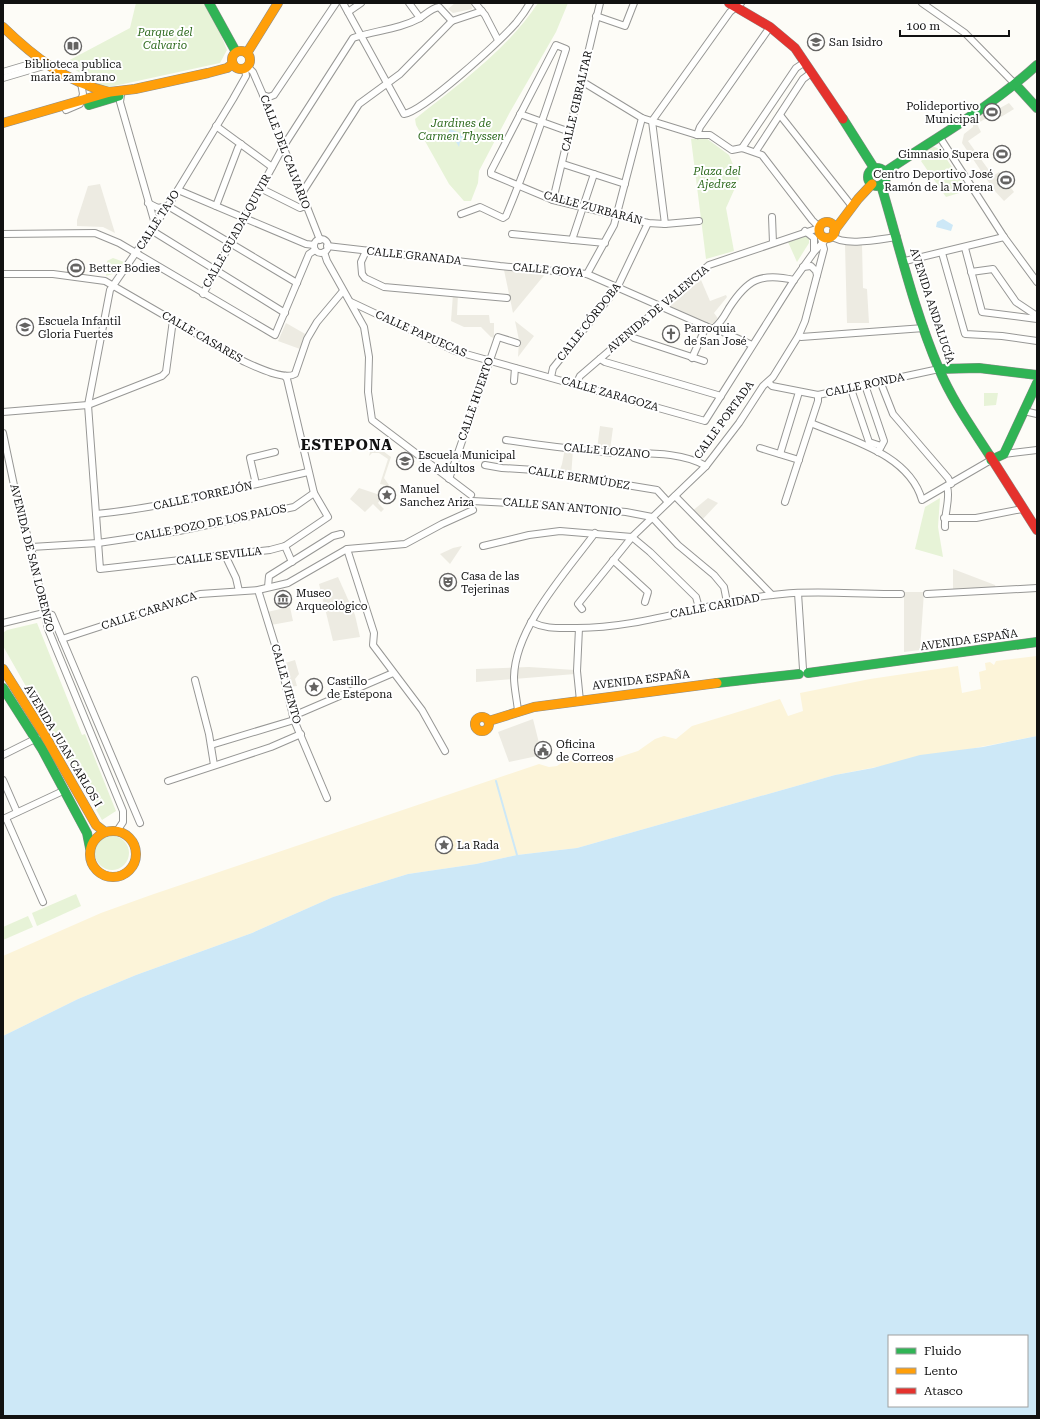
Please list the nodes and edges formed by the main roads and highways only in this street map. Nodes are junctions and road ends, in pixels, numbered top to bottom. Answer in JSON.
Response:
{"nodes":[{"id":1,"x":209,"y":3,"type":"edge"},
{"id":2,"x":275,"y":4,"type":"edge"},
{"id":3,"x":735,"y":4,"type":"edge"},
{"id":4,"x":3,"y":27,"type":"edge"},
{"id":5,"x":236,"y":52,"type":"junction"},
{"id":6,"x":247,"y":53,"type":"junction"},
{"id":7,"x":233,"y":64,"type":"junction"},
{"id":8,"x":1037,"y":65,"type":"edge"},
{"id":9,"x":1015,"y":84,"type":"junction"},
{"id":10,"x":135,"y":89,"type":"junction"},
{"id":11,"x":110,"y":92,"type":"junction"},
{"id":12,"x":1037,"y":108,"type":"edge"},
{"id":13,"x":3,"y":123,"type":"edge"},
{"id":14,"x":3,"y":127,"type":"edge"},
{"id":15,"x":874,"y":168,"type":"junction"},
{"id":16,"x":885,"y":172,"type":"junction"},
{"id":17,"x":877,"y":185,"type":"junction"},
{"id":18,"x":826,"y":232,"type":"road end"},
{"id":19,"x":939,"y":369,"type":"junction"},
{"id":20,"x":1037,"y":375,"type":"edge"},
{"id":21,"x":1037,"y":383,"type":"edge"},
{"id":22,"x":991,"y":460,"type":"junction"},
{"id":23,"x":1037,"y":530,"type":"edge"},
{"id":24,"x":1037,"y":642,"type":"edge"},
{"id":25,"x":3,"y":669,"type":"edge"},
{"id":26,"x":3,"y":688,"type":"edge"},
{"id":27,"x":488,"y":721,"type":"dead end"},
{"id":28,"x":105,"y":832,"type":"junction"},
{"id":29,"x":90,"y":848,"type":"junction"}],
"edges":[{"from":1,"to":5,"type":"main road"},
{"from":2,"to":6,"type":"main road"},
{"from":3,"to":15,"type":"main road"},
{"from":4,"to":11,"type":"main road"},
{"from":5,"to":6,"type":"main road"},
{"from":5,"to":7,"type":"main road"},
{"from":6,"to":7,"type":"main road"},
{"from":7,"to":10,"type":"main road"},
{"from":8,"to":9,"type":"main road"},
{"from":9,"to":12,"type":"main road"},
{"from":9,"to":16,"type":"main road"},
{"from":10,"to":11,"type":"main road"},
{"from":10,"to":14,"type":"main road"},
{"from":11,"to":13,"type":"main road"},
{"from":15,"to":16,"type":"main road"},
{"from":15,"to":17,"type":"main road"},
{"from":16,"to":17,"type":"main road"},
{"from":17,"to":18,"type":"main road"},
{"from":17,"to":19,"type":"main road","name":"AVENIDA ANDALUCÍA"},
{"from":19,"to":20,"type":"main road"},
{"from":19,"to":22,"type":"main road","name":"AVENIDA ANDALUCÍA"},
{"from":21,"to":22,"type":"main road"},
{"from":22,"to":23,"type":"main road","name":"AVENIDA ANDALUCÍA"},
{"from":24,"to":27,"type":"main road","name":"AVENIDA ESPAÑA"},
{"from":25,"to":28,"type":"main road","name":"AVENIDA JUAN CARLOS I"},
{"from":26,"to":29,"type":"main road","name":"AVENIDA JUAN CARLOS I"},
{"from":28,"to":29,"type":"main road"},
{"from":28,"to":29,"type":"main road"}]}
